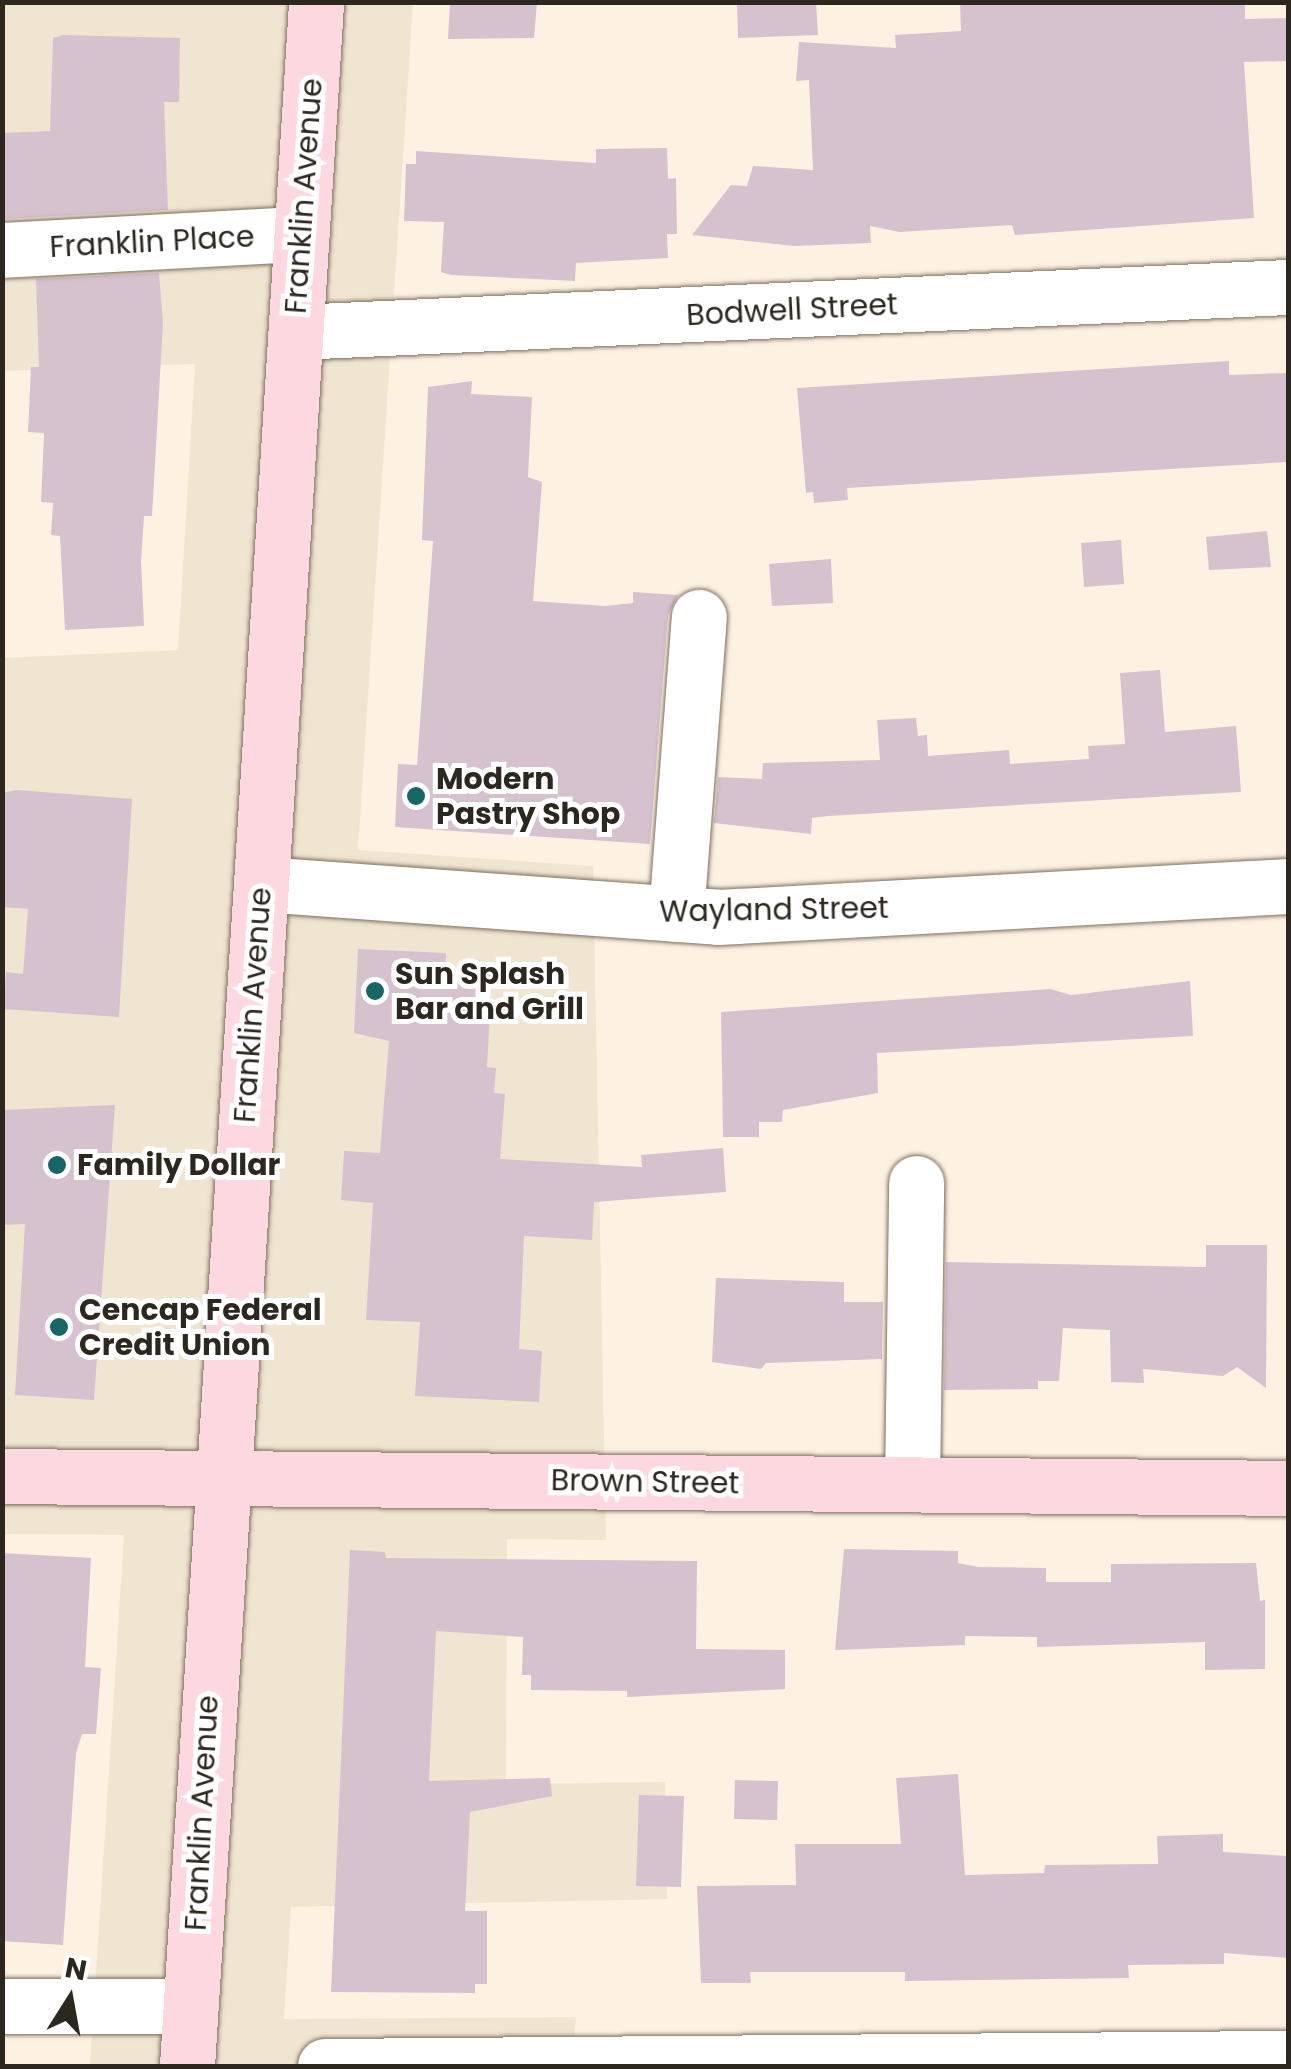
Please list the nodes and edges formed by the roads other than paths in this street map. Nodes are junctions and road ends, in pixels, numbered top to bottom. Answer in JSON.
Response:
{"nodes":[{"id":1,"x":316,"y":2,"type":"edge"},
{"id":2,"x":302,"y":234,"type":"junction"},
{"id":3,"x":2,"y":250,"type":"edge"},
{"id":4,"x":1288,"y":288,"type":"edge"},
{"id":5,"x":296,"y":332,"type":"junction"},
{"id":6,"x":699,"y":618,"type":"dead end"},
{"id":7,"x":261,"y":884,"type":"junction"},
{"id":8,"x":1288,"y":886,"type":"edge"},
{"id":9,"x":676,"y":914,"type":"junction"},
{"id":10,"x":916,"y":1183,"type":"dead end"},
{"id":11,"x":2,"y":1476,"type":"edge"},
{"id":12,"x":222,"y":1478,"type":"junction"},
{"id":13,"x":912,"y":1484,"type":"junction"},
{"id":14,"x":1288,"y":1488,"type":"edge"},
{"id":15,"x":2,"y":2006,"type":"edge"},
{"id":16,"x":190,"y":2006,"type":"junction"},
{"id":17,"x":1288,"y":2058,"type":"edge"},
{"id":18,"x":187,"y":2066,"type":"edge"},
{"id":19,"x":326,"y":2066,"type":"edge"}],
"edges":[{"from":1,"to":2,"type":"main road","name":"Franklin Avenue"},
{"from":2,"to":3,"type":"street","name":"Franklin Place"},
{"from":2,"to":5,"type":"main road","name":"Franklin Avenue"},
{"from":4,"to":5,"type":"street","name":"Bodwell Street"},
{"from":5,"to":7,"type":"main road","name":"Franklin Avenue"},
{"from":6,"to":9,"type":"street"},
{"from":7,"to":9,"type":"street","name":"Wayland Street"},
{"from":7,"to":12,"type":"main road","name":"Franklin Avenue"},
{"from":8,"to":9,"type":"street","name":"Wayland Street"},
{"from":10,"to":13,"type":"street"},
{"from":11,"to":12,"type":"main road","name":"Brown Street"},
{"from":12,"to":13,"type":"main road","name":"Brown Street"},
{"from":12,"to":16,"type":"main road","name":"Franklin Avenue"},
{"from":13,"to":14,"type":"main road","name":"Brown Street"},
{"from":15,"to":16,"type":"street"},
{"from":16,"to":18,"type":"main road","name":"Franklin Avenue"},
{"from":17,"to":19,"type":"street"}]}
